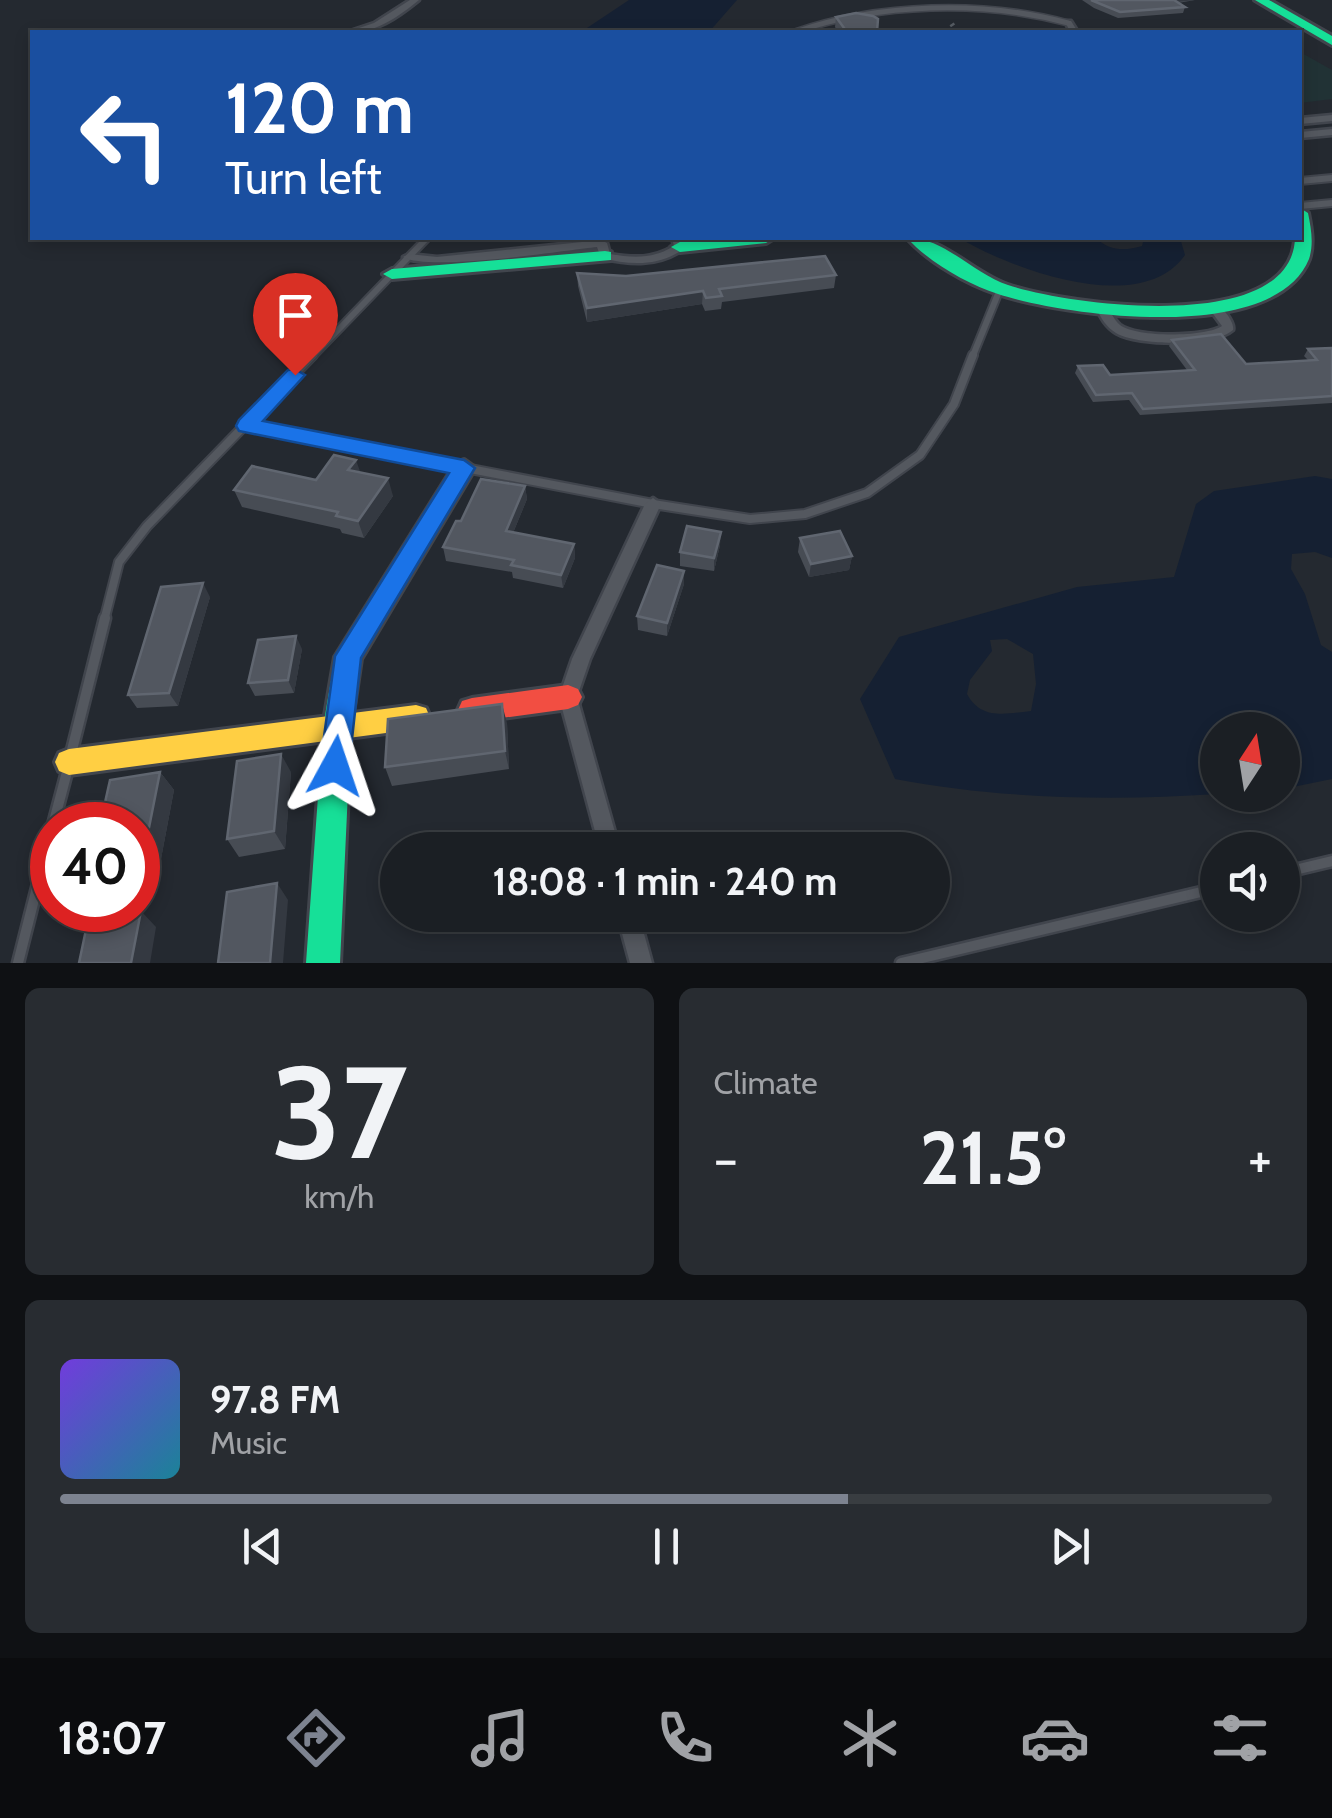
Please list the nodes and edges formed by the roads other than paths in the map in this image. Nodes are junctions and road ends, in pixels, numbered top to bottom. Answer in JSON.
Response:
{"nodes":[{"id":1,"x":414,"y":0,"type":"edge"},
{"id":2,"x":1261,"y":0,"type":"edge"},
{"id":3,"x":1071,"y":28,"type":"edge"},
{"id":4,"x":358,"y":30,"type":"edge"},
{"id":5,"x":799,"y":30,"type":"edge"},
{"id":6,"x":1332,"y":41,"type":"edge"},
{"id":7,"x":1332,"y":118,"type":"edge"},
{"id":8,"x":1302,"y":121,"type":"edge"},
{"id":9,"x":1332,"y":132,"type":"edge"},
{"id":10,"x":1302,"y":135,"type":"edge"},
{"id":11,"x":1330,"y":180,"type":"edge"},
{"id":12,"x":1302,"y":181,"type":"edge"},
{"id":13,"x":1332,"y":203,"type":"edge"},
{"id":14,"x":1302,"y":209,"type":"edge"},
{"id":15,"x":1302,"y":224,"type":"edge"},
{"id":16,"x":425,"y":240,"type":"edge"},
{"id":17,"x":722,"y":240,"type":"edge"},
{"id":18,"x":918,"y":240,"type":"edge"},
{"id":19,"x":678,"y":242,"type":"edge"},
{"id":20,"x":604,"y":246,"type":"edge"},
{"id":21,"x":400,"y":265,"type":"junction"},
{"id":22,"x":1000,"y":288,"type":"junction"},
{"id":23,"x":246,"y":426,"type":"junction"},
{"id":24,"x":464,"y":468,"type":"junction"},
{"id":25,"x":653,"y":504,"type":"junction"},
{"id":26,"x":568,"y":698,"type":"junction"},
{"id":27,"x":337,"y":727,"type":"junction"},
{"id":28,"x":70,"y":762,"type":"junction"},
{"id":29,"x":60,"y":802,"type":"edge"},
{"id":30,"x":605,"y":832,"type":"edge"},
{"id":31,"x":1332,"y":861,"type":"edge"},
{"id":32,"x":1300,"y":869,"type":"edge"},
{"id":33,"x":1200,"y":892,"type":"edge"},
{"id":34,"x":30,"y":916,"type":"edge"},
{"id":35,"x":633,"y":932,"type":"edge"},
{"id":36,"x":18,"y":963,"type":"edge"},
{"id":37,"x":323,"y":963,"type":"edge"},
{"id":38,"x":641,"y":963,"type":"edge"},
{"id":39,"x":901,"y":963,"type":"edge"}],
"edges":[{"from":1,"to":4,"type":"street"},
{"from":2,"to":6,"type":"street"},
{"from":3,"to":5,"type":"lane"},
{"from":7,"to":8,"type":"street"},
{"from":9,"to":10,"type":"street"},
{"from":11,"to":12,"type":"lane"},
{"from":13,"to":14,"type":"lane"},
{"from":15,"to":22,"type":"street"},
{"from":16,"to":21,"type":"lane"},
{"from":17,"to":19,"type":"street"},
{"from":18,"to":22,"type":"street"},
{"from":19,"to":20,"type":"street"},
{"from":20,"to":21,"type":"street"},
{"from":21,"to":23,"type":"lane"},
{"from":22,"to":25,"type":"lane"},
{"from":23,"to":24,"type":"lane"},
{"from":23,"to":28,"type":"lane"},
{"from":24,"to":25,"type":"lane"},
{"from":24,"to":27,"type":"street"},
{"from":25,"to":26,"type":"street"},
{"from":26,"to":27,"type":"street"},
{"from":26,"to":30,"type":"street"},
{"from":27,"to":28,"type":"street"},
{"from":27,"to":37,"type":"street"},
{"from":28,"to":29,"type":"lane"},
{"from":31,"to":32,"type":"lane"},
{"from":33,"to":39,"type":"lane"},
{"from":34,"to":36,"type":"lane"},
{"from":35,"to":38,"type":"street"}]}
